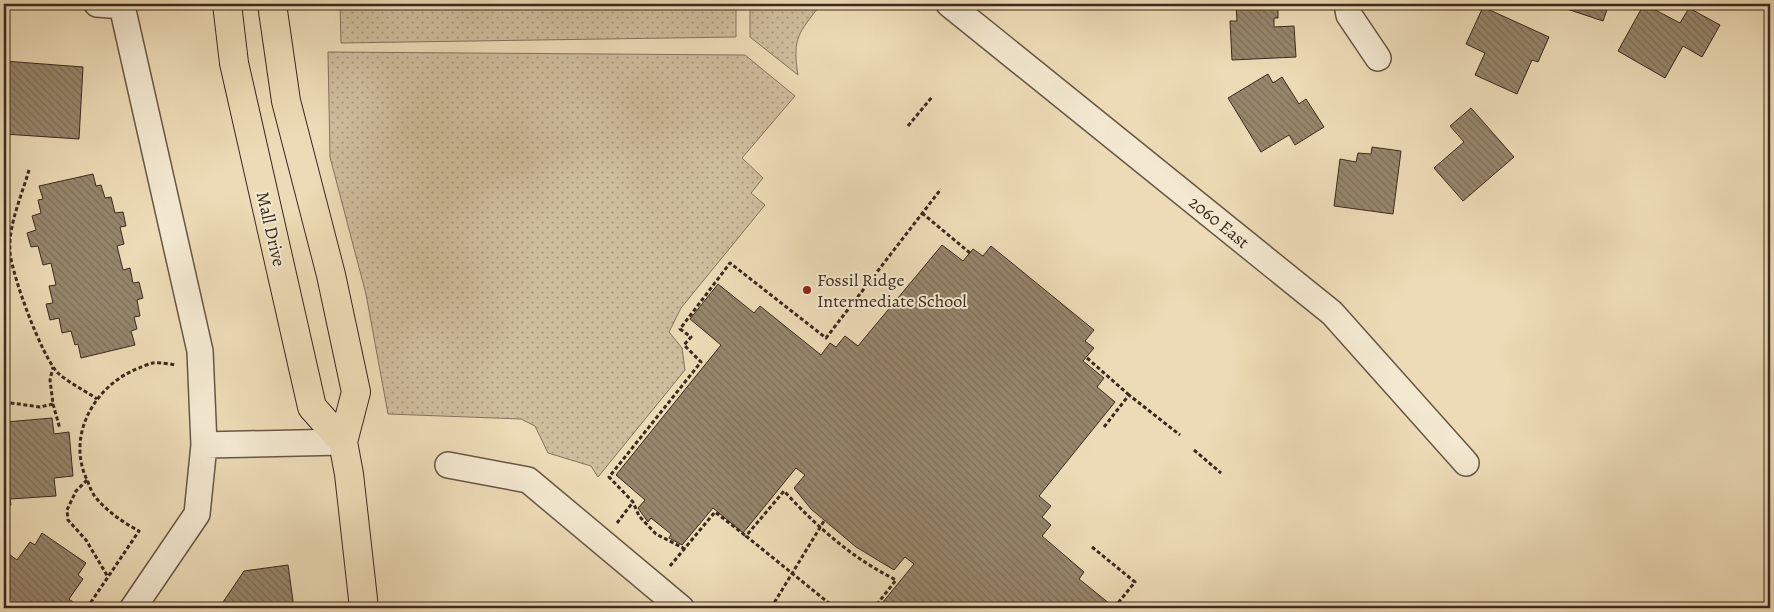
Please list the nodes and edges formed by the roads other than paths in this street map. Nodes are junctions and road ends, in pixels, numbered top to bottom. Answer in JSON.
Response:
{"nodes":[{"id":1,"x":96,"y":4,"type":"edge"},
{"id":2,"x":227,"y":4,"type":"edge"},
{"id":3,"x":272,"y":4,"type":"edge"},
{"id":4,"x":950,"y":4,"type":"edge"},
{"id":5,"x":1347,"y":4,"type":"edge"},
{"id":6,"x":1378,"y":58,"type":"dead end"},
{"id":7,"x":343,"y":442,"type":"junction"},
{"id":8,"x":204,"y":445,"type":"junction"},
{"id":9,"x":1466,"y":463,"type":"dead end"},
{"id":10,"x":448,"y":465,"type":"dead end"},
{"id":11,"x":133,"y":608,"type":"edge"},
{"id":12,"x":364,"y":608,"type":"edge"},
{"id":13,"x":681,"y":608,"type":"edge"}],
"edges":[{"from":1,"to":8,"type":"street"},
{"from":2,"to":7,"type":"main road","name":"Mall Drive"},
{"from":3,"to":7,"type":"main road"},
{"from":4,"to":9,"type":"street","name":"2060 East"},
{"from":5,"to":6,"type":"street"},
{"from":7,"to":8,"type":"street"},
{"from":7,"to":12,"type":"main road"},
{"from":8,"to":11,"type":"street"},
{"from":10,"to":13,"type":"street"}]}
